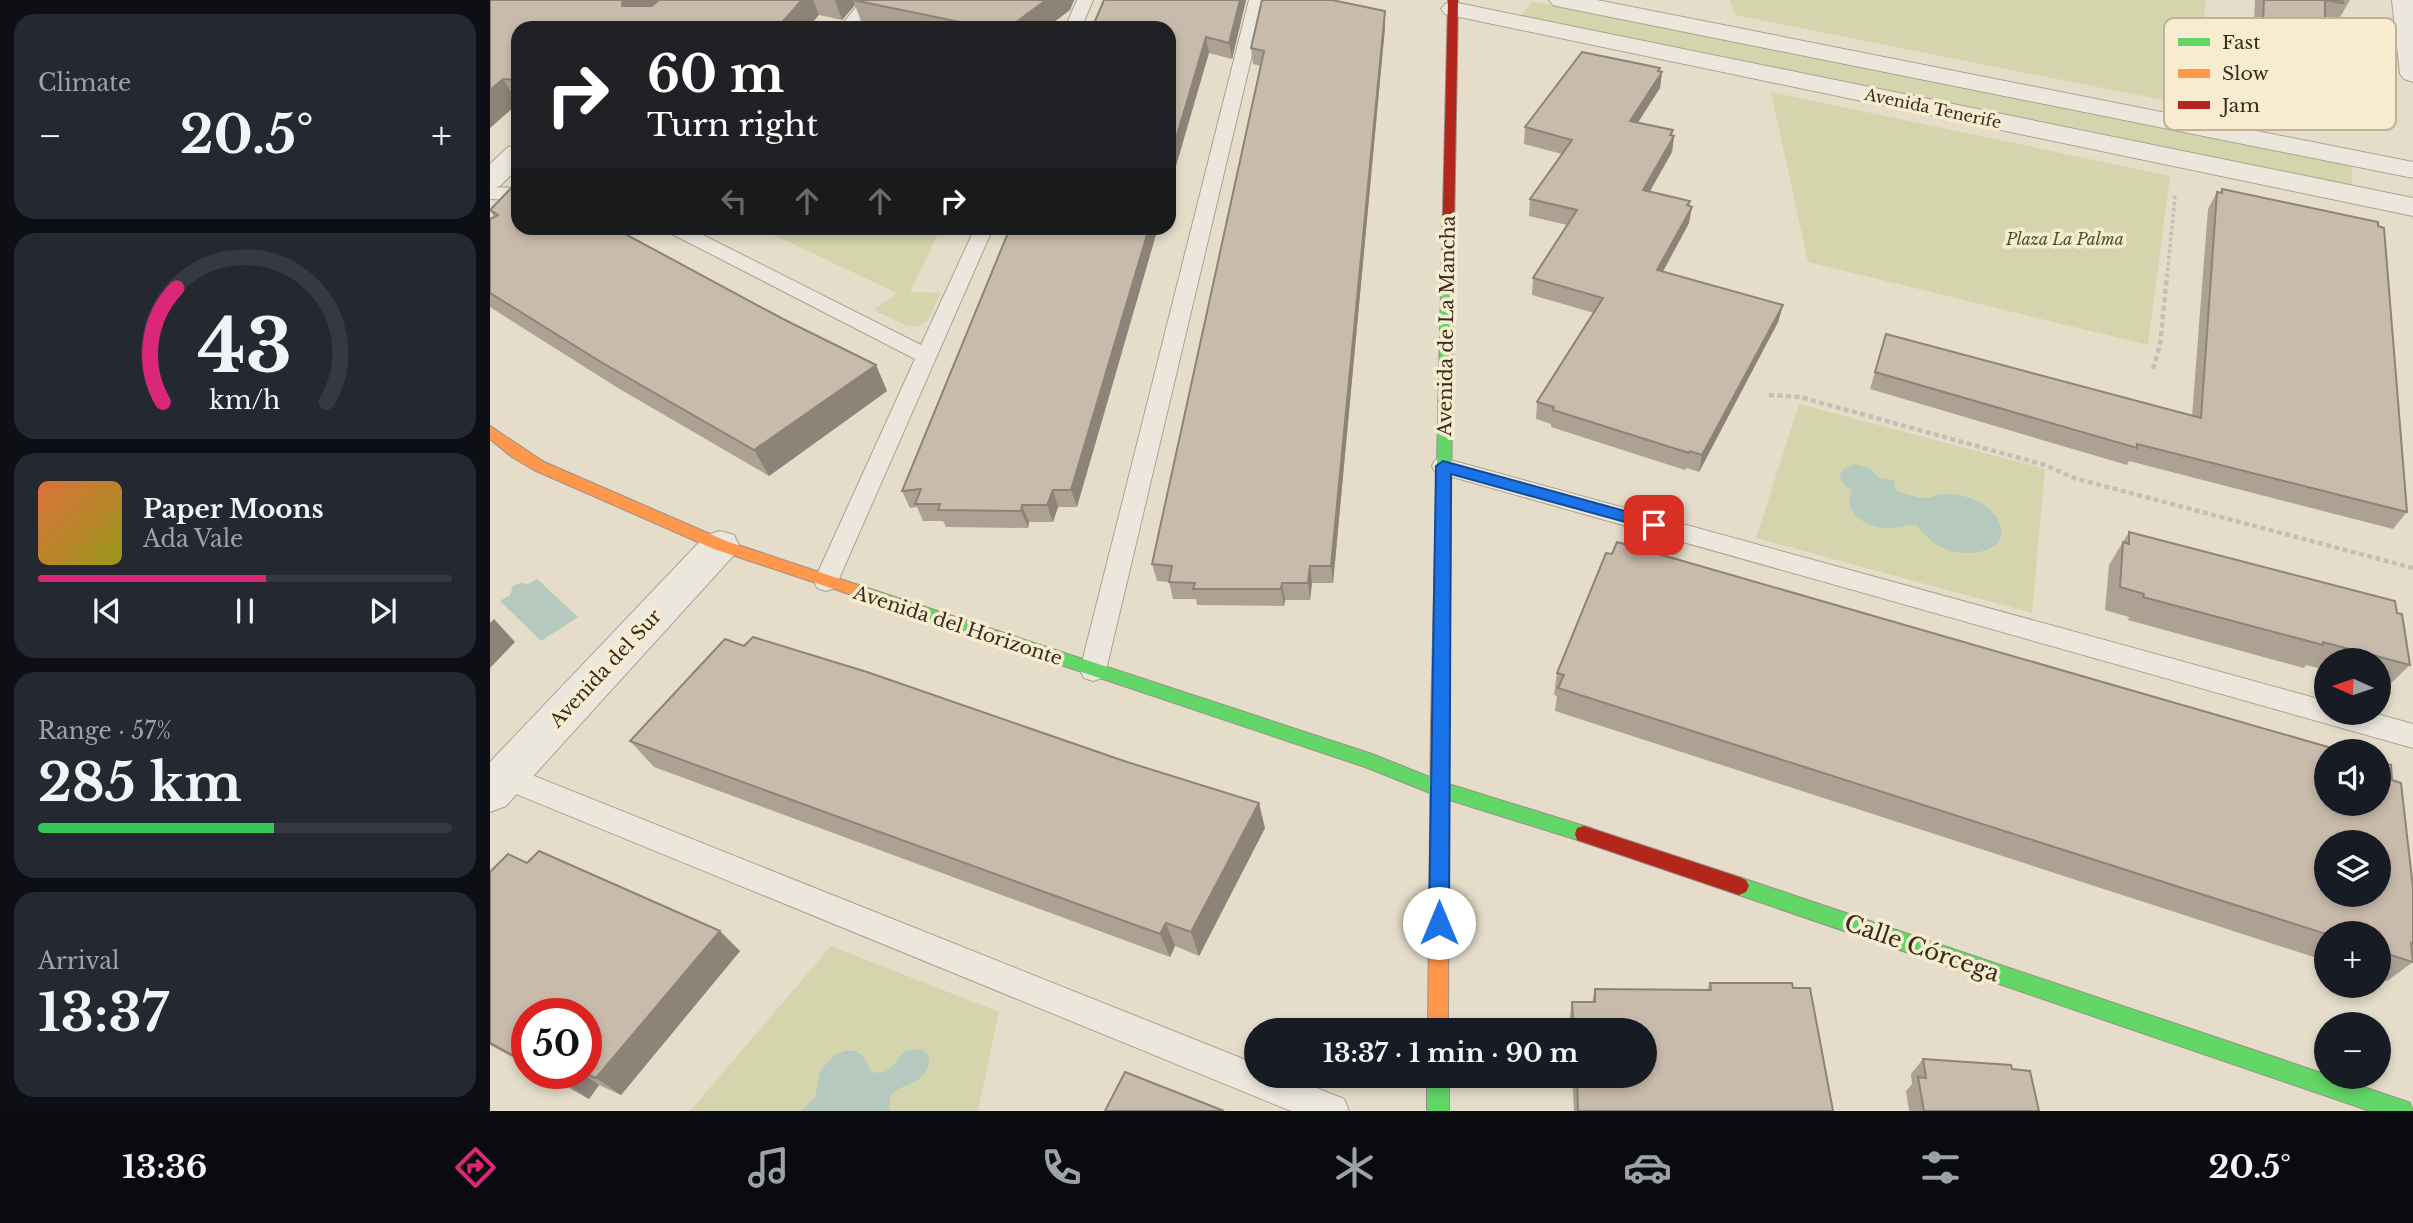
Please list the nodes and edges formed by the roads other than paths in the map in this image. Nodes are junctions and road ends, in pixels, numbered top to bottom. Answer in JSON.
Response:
{"nodes":[{"id":1,"x":870,"y":0,"type":"edge"},
{"id":2,"x":1256,"y":0,"type":"edge"},
{"id":3,"x":1561,"y":0,"type":"edge"},
{"id":4,"x":2404,"y":0,"type":"edge"},
{"id":5,"x":1081,"y":1,"type":"edge"},
{"id":6,"x":1453,"y":4,"type":"edge"},
{"id":7,"x":853,"y":21,"type":"edge"},
{"id":8,"x":1075,"y":21,"type":"edge"},
{"id":9,"x":2413,"y":74,"type":"edge"},
{"id":10,"x":2164,"y":120,"type":"edge"},
{"id":11,"x":2213,"y":130,"type":"edge"},
{"id":12,"x":511,"y":160,"type":"edge"},
{"id":13,"x":2413,"y":170,"type":"edge"},
{"id":14,"x":490,"y":180,"type":"edge"},
{"id":15,"x":490,"y":193,"type":"edge"},
{"id":16,"x":511,"y":194,"type":"edge"},
{"id":17,"x":2413,"y":207,"type":"edge"},
{"id":18,"x":693,"y":235,"type":"edge"},
{"id":19,"x":981,"y":235,"type":"edge"},
{"id":20,"x":927,"y":356,"type":"junction"},
{"id":21,"x":490,"y":430,"type":"edge"},
{"id":22,"x":1443,"y":466,"type":"junction"},
{"id":23,"x":720,"y":545,"type":"junction"},
{"id":24,"x":826,"y":581,"type":"junction"},
{"id":25,"x":1093,"y":670,"type":"junction"},
{"id":26,"x":2314,"y":708,"type":"edge"},
{"id":27,"x":2374,"y":725,"type":"edge"},
{"id":28,"x":2413,"y":736,"type":"edge"},
{"id":29,"x":497,"y":784,"type":"edge"},
{"id":30,"x":1440,"y":789,"type":"junction"},
{"id":31,"x":1438,"y":1018,"type":"edge"},
{"id":32,"x":1438,"y":1088,"type":"edge"},
{"id":33,"x":1332,"y":1111,"type":"edge"},
{"id":34,"x":1438,"y":1111,"type":"edge"},
{"id":35,"x":2402,"y":1111,"type":"edge"}],
"edges":[{"from":1,"to":7,"type":"lane"},
{"from":2,"to":25,"type":"lane"},
{"from":3,"to":10,"type":"street","name":"Avenida Tenerife"},
{"from":4,"to":9,"type":"street"},
{"from":5,"to":8,"type":"lane"},
{"from":6,"to":17,"type":"street","name":"Avenida Tenerife"},
{"from":6,"to":22,"type":"street","name":"Avenida de La Mancha"},
{"from":11,"to":13,"type":"street","name":"Avenida Tenerife"},
{"from":12,"to":14,"type":"street"},
{"from":15,"to":16,"type":"lane"},
{"from":18,"to":20,"type":"lane"},
{"from":19,"to":20,"type":"lane"},
{"from":20,"to":24,"type":"lane"},
{"from":21,"to":23,"type":"street","name":"Avenida del Horizonte"},
{"from":22,"to":26,"type":"lane"},
{"from":22,"to":30,"type":"street","name":"Avenida de La Mancha"},
{"from":23,"to":24,"type":"street","name":"Avenida del Horizonte"},
{"from":23,"to":29,"type":"street","name":"Avenida del Sur"},
{"from":24,"to":25,"type":"street","name":"Avenida del Horizonte"},
{"from":25,"to":30,"type":"street","name":"Avenida del Horizonte"},
{"from":27,"to":28,"type":"lane"},
{"from":29,"to":33,"type":"lane"},
{"from":30,"to":31,"type":"street","name":"Avenida de La Mancha"},
{"from":30,"to":35,"type":"street","name":"Calle Córcega"},
{"from":32,"to":34,"type":"street"}]}
